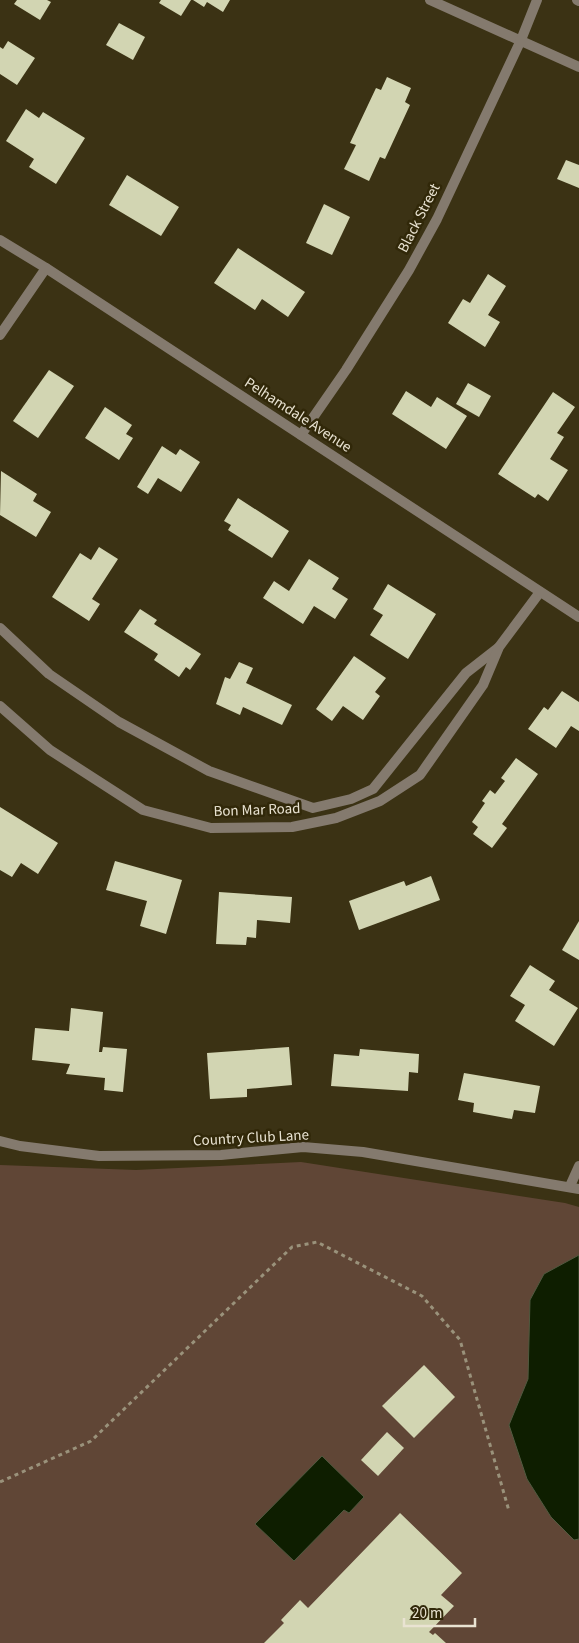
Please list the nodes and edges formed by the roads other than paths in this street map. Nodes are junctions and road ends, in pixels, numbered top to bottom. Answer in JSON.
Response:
{"nodes":[{"id":1,"x":430,"y":0,"type":"edge"},
{"id":2,"x":537,"y":0,"type":"edge"},
{"id":3,"x":521,"y":40,"type":"junction"},
{"id":4,"x":579,"y":67,"type":"edge"},
{"id":5,"x":0,"y":240,"type":"edge"},
{"id":6,"x":46,"y":268,"type":"junction"},
{"id":7,"x":0,"y":335,"type":"edge"},
{"id":8,"x":301,"y":435,"type":"junction"},
{"id":9,"x":540,"y":592,"type":"junction"},
{"id":10,"x":579,"y":617,"type":"edge"},
{"id":11,"x":0,"y":628,"type":"edge"},
{"id":12,"x":499,"y":647,"type":"junction"},
{"id":13,"x":0,"y":706,"type":"edge"},
{"id":14,"x":0,"y":1141,"type":"edge"},
{"id":15,"x":579,"y":1166,"type":"edge"},
{"id":16,"x":575,"y":1188,"type":"edge"}],
"edges":[{"from":1,"to":3,"type":"street"},
{"from":2,"to":3,"type":"street","name":"Black Street"},
{"from":3,"to":4,"type":"street"},
{"from":3,"to":8,"type":"street","name":"Black Street"},
{"from":5,"to":6,"type":"street","name":"Pelhamdale Avenue"},
{"from":6,"to":7,"type":"street"},
{"from":6,"to":8,"type":"street","name":"Pelhamdale Avenue"},
{"from":8,"to":9,"type":"street","name":"Pelhamdale Avenue"},
{"from":9,"to":10,"type":"street","name":"Pelhamdale Avenue"},
{"from":9,"to":12,"type":"street","name":"Bon Mar Road"},
{"from":11,"to":12,"type":"street","name":"Bon Mar Road"},
{"from":12,"to":13,"type":"street","name":"Bon Mar Road"},
{"from":14,"to":16,"type":"street","name":"Country Club Lane"},
{"from":15,"to":16,"type":"street","name":"Country Club Lane"}]}
